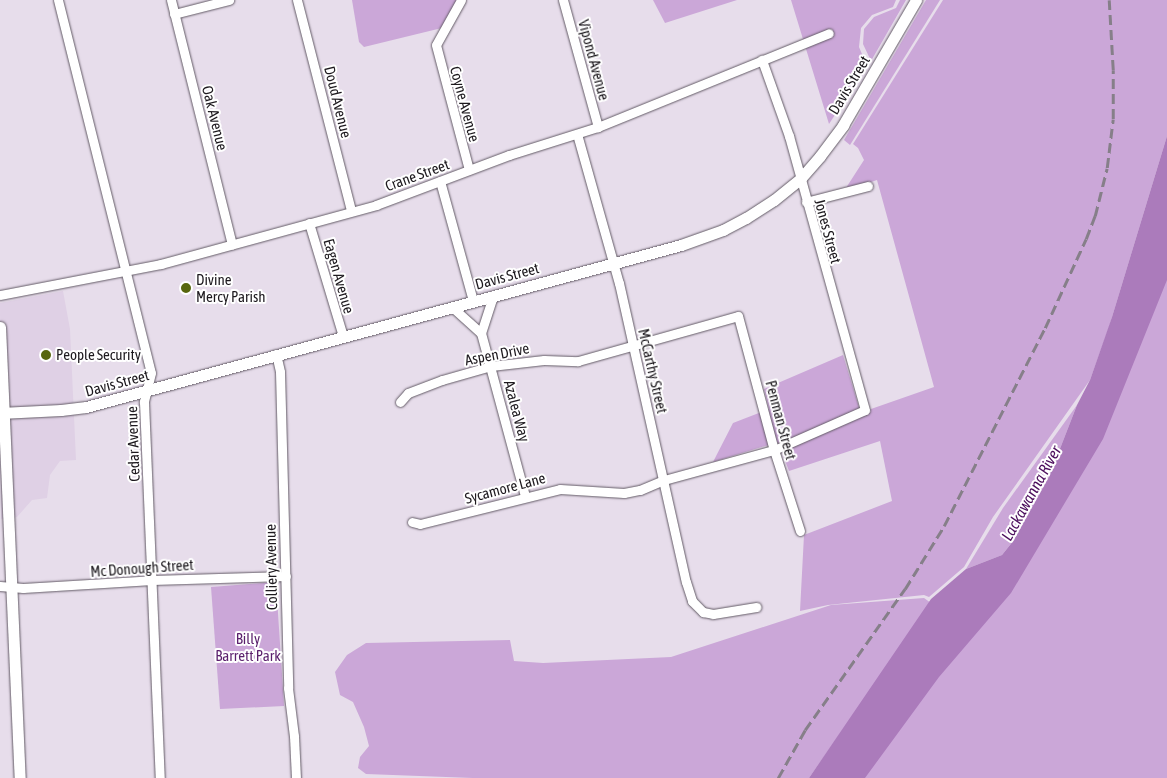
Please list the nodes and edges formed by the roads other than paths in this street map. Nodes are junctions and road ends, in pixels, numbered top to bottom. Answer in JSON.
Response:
{"nodes":[{"id":1,"x":58,"y":0,"type":"edge"},
{"id":2,"x":171,"y":0,"type":"edge"},
{"id":3,"x":229,"y":0,"type":"edge"},
{"id":4,"x":297,"y":0,"type":"edge"},
{"id":5,"x":461,"y":0,"type":"edge"},
{"id":6,"x":563,"y":0,"type":"edge"},
{"id":7,"x":916,"y":0,"type":"edge"},
{"id":8,"x":174,"y":14,"type":"junction"},
{"id":9,"x":828,"y":32,"type":"dead end"},
{"id":10,"x":762,"y":60,"type":"junction"},
{"id":11,"x":598,"y":127,"type":"junction"},
{"id":12,"x":577,"y":134,"type":"junction"},
{"id":13,"x":469,"y":170,"type":"junction"},
{"id":14,"x":801,"y":178,"type":"junction"},
{"id":15,"x":440,"y":182,"type":"junction"},
{"id":16,"x":868,"y":186,"type":"dead end"},
{"id":17,"x":806,"y":202,"type":"junction"},
{"id":18,"x":352,"y":210,"type":"junction"},
{"id":19,"x":309,"y":223,"type":"junction"},
{"id":20,"x":232,"y":244,"type":"junction"},
{"id":21,"x":614,"y":263,"type":"junction"},
{"id":22,"x":125,"y":271,"type":"junction"},
{"id":23,"x":0,"y":295,"type":"edge"},
{"id":24,"x":493,"y":296,"type":"junction"},
{"id":25,"x":473,"y":301,"type":"junction"},
{"id":26,"x":452,"y":307,"type":"junction"},
{"id":27,"x":738,"y":316,"type":"joint"},
{"id":28,"x":0,"y":327,"type":"edge"},
{"id":29,"x":480,"y":333,"type":"junction"},
{"id":30,"x":343,"y":336,"type":"junction"},
{"id":31,"x":633,"y":347,"type":"junction"},
{"id":32,"x":276,"y":354,"type":"junction"},
{"id":33,"x":491,"y":366,"type":"junction"},
{"id":34,"x":146,"y":391,"type":"junction"},
{"id":35,"x":400,"y":402,"type":"dead end"},
{"id":36,"x":2,"y":413,"type":"edge"},
{"id":37,"x":774,"y":450,"type":"junction"},
{"id":38,"x":664,"y":480,"type":"junction"},
{"id":39,"x":525,"y":496,"type":"junction"},
{"id":40,"x":412,"y":522,"type":"dead end"},
{"id":41,"x":800,"y":531,"type":"dead end"},
{"id":42,"x":286,"y":576,"type":"junction"},
{"id":43,"x":152,"y":580,"type":"junction"},
{"id":44,"x":0,"y":586,"type":"edge"},
{"id":45,"x":12,"y":587,"type":"junction"},
{"id":46,"x":756,"y":607,"type":"dead end"},
{"id":47,"x":20,"y":778,"type":"edge"},
{"id":48,"x":160,"y":778,"type":"edge"},
{"id":49,"x":296,"y":778,"type":"edge"}],
"edges":[{"from":1,"to":22,"type":"street","name":"Cedar Avenue"},
{"from":2,"to":8,"type":"street","name":"Oak Avenue"},
{"from":3,"to":8,"type":"street"},
{"from":4,"to":18,"type":"street","name":"Doud Avenue"},
{"from":5,"to":13,"type":"street","name":"Coyne Avenue"},
{"from":6,"to":11,"type":"street","name":"Vipond Avenue"},
{"from":7,"to":14,"type":"main road","name":"Davis Street"},
{"from":8,"to":20,"type":"street","name":"Oak Avenue"},
{"from":9,"to":10,"type":"street","name":"Crane Street"},
{"from":10,"to":11,"type":"street","name":"Crane Street"},
{"from":10,"to":14,"type":"street","name":"Jones Street"},
{"from":11,"to":12,"type":"street","name":"Crane Street"},
{"from":12,"to":13,"type":"street","name":"Crane Street"},
{"from":12,"to":21,"type":"street","name":"McCarthy Street"},
{"from":13,"to":15,"type":"street","name":"Crane Street"},
{"from":14,"to":17,"type":"street","name":"Jones Street"},
{"from":14,"to":21,"type":"main road","name":"Davis Street"},
{"from":15,"to":18,"type":"street","name":"Crane Street"},
{"from":15,"to":25,"type":"street"},
{"from":16,"to":17,"type":"street"},
{"from":17,"to":37,"type":"street","name":"Jones Street"},
{"from":18,"to":19,"type":"street","name":"Crane Street"},
{"from":19,"to":20,"type":"street","name":"Crane Street"},
{"from":19,"to":30,"type":"street","name":"Eagen Avenue"},
{"from":20,"to":22,"type":"street","name":"Crane Street"},
{"from":21,"to":24,"type":"main road","name":"Davis Street"},
{"from":21,"to":31,"type":"street","name":"McCarthy Street"},
{"from":22,"to":23,"type":"street","name":"Crane Street"},
{"from":22,"to":34,"type":"street","name":"Cedar Avenue"},
{"from":24,"to":25,"type":"main road","name":"Davis Street"},
{"from":24,"to":29,"type":"street"},
{"from":25,"to":26,"type":"main road","name":"Davis Street"},
{"from":26,"to":29,"type":"street","name":"Azalea Way"},
{"from":26,"to":30,"type":"main road","name":"Davis Street"},
{"from":27,"to":31,"type":"street","name":"Aspen Drive"},
{"from":27,"to":37,"type":"street","name":"Penman Street"},
{"from":28,"to":36,"type":"main road"},
{"from":29,"to":33,"type":"street","name":"Azalea Way"},
{"from":30,"to":32,"type":"main road","name":"Davis Street"},
{"from":31,"to":33,"type":"street","name":"Aspen Drive"},
{"from":31,"to":38,"type":"street","name":"McCarthy Street"},
{"from":32,"to":34,"type":"main road","name":"Davis Street"},
{"from":32,"to":42,"type":"street","name":"Colliery Avenue"},
{"from":33,"to":35,"type":"street","name":"Aspen Drive"},
{"from":33,"to":39,"type":"street","name":"Azalea Way"},
{"from":34,"to":36,"type":"main road","name":"Davis Street"},
{"from":34,"to":43,"type":"street","name":"Cedar Avenue"},
{"from":36,"to":45,"type":"main road"},
{"from":37,"to":38,"type":"street"},
{"from":37,"to":41,"type":"street","name":"Penman Street"},
{"from":38,"to":39,"type":"street","name":"Sycamore Lane"},
{"from":38,"to":46,"type":"street","name":"McCarthy Street"},
{"from":39,"to":40,"type":"street","name":"Sycamore Lane"},
{"from":42,"to":43,"type":"street","name":"Mc Donough Street"},
{"from":42,"to":49,"type":"street","name":"Colliery Avenue"},
{"from":43,"to":45,"type":"street","name":"Mc Donough Street"},
{"from":43,"to":48,"type":"street","name":"Cedar Avenue"},
{"from":44,"to":45,"type":"street","name":"Mc Donough Street"},
{"from":45,"to":47,"type":"main road"}]}
